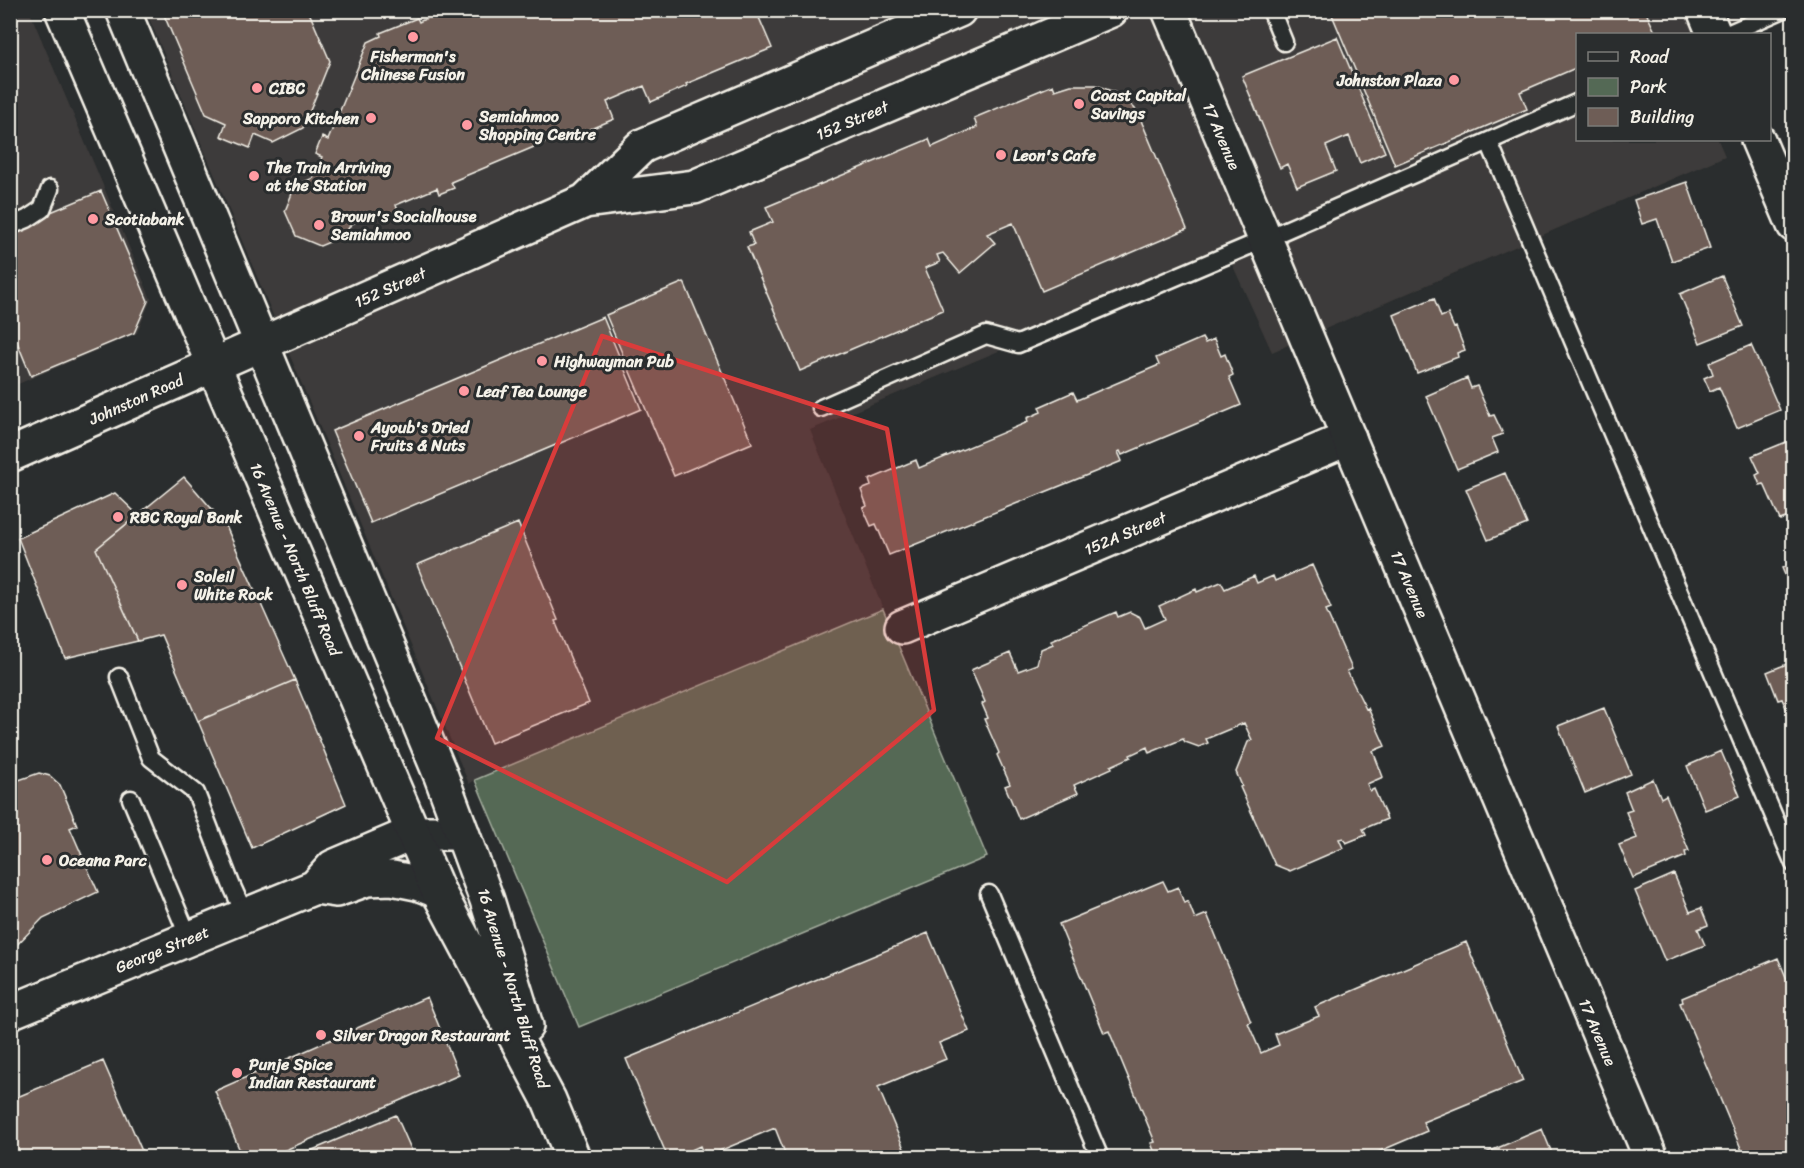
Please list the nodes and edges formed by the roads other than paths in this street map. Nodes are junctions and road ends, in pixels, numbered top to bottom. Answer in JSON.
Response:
{"nodes":[{"id":1,"x":62,"y":10,"type":"edge"},
{"id":2,"x":123,"y":10,"type":"edge"},
{"id":3,"x":959,"y":10,"type":"edge"},
{"id":4,"x":1111,"y":10,"type":"edge"},
{"id":5,"x":1169,"y":10,"type":"edge"},
{"id":6,"x":1271,"y":10,"type":"edge"},
{"id":7,"x":1704,"y":10,"type":"edge"},
{"id":8,"x":1782,"y":10,"type":"edge"},
{"id":9,"x":1714,"y":33,"type":"edge"},
{"id":10,"x":1729,"y":33,"type":"edge"},
{"id":11,"x":1284,"y":42,"type":"dead end"},
{"id":12,"x":1576,"y":103,"type":"edge"},
{"id":13,"x":1758,"y":141,"type":"edge"},
{"id":14,"x":1489,"y":142,"type":"junction"},
{"id":15,"x":50,"y":189,"type":"dead end"},
{"id":16,"x":585,"y":201,"type":"junction"},
{"id":17,"x":1794,"y":225,"type":"edge"},
{"id":18,"x":10,"y":226,"type":"edge"},
{"id":19,"x":1265,"y":239,"type":"junction"},
{"id":20,"x":261,"y":344,"type":"junction"},
{"id":21,"x":214,"y":365,"type":"junction"},
{"id":22,"x":822,"y":408,"type":"dead end"},
{"id":23,"x":1349,"y":438,"type":"junction"},
{"id":24,"x":10,"y":455,"type":"edge"},
{"id":25,"x":902,"y":627,"type":"dead end"},
{"id":26,"x":119,"y":677,"type":"dead end"},
{"id":27,"x":131,"y":799,"type":"dead end"},
{"id":28,"x":413,"y":833,"type":"junction"},
{"id":29,"x":462,"y":833,"type":"junction"},
{"id":30,"x":1794,"y":864,"type":"edge"},
{"id":31,"x":315,"y":887,"type":"junction"},
{"id":32,"x":438,"y":891,"type":"junction"},
{"id":33,"x":989,"y":894,"type":"dead end"},
{"id":34,"x":245,"y":915,"type":"junction"},
{"id":35,"x":189,"y":938,"type":"junction"},
{"id":36,"x":10,"y":1012,"type":"edge"},
{"id":37,"x":549,"y":1100,"type":"junction"},
{"id":38,"x":573,"y":1158,"type":"edge"},
{"id":39,"x":1100,"y":1158,"type":"edge"},
{"id":40,"x":1651,"y":1158,"type":"edge"}],
"edges":[{"from":1,"to":21,"type":"main road","name":"16 Avenue - North Bluff Road"},
{"from":2,"to":20,"type":"main road","name":"16 Avenue - North Bluff Road"},
{"from":3,"to":16,"type":"main road","name":"152 Street"},
{"from":4,"to":16,"type":"main road","name":"152 Street"},
{"from":5,"to":19,"type":"main road","name":"17 Avenue"},
{"from":6,"to":11,"type":"lane"},
{"from":7,"to":9,"type":"main road"},
{"from":8,"to":10,"type":"lane"},
{"from":12,"to":14,"type":"lane"},
{"from":13,"to":17,"type":"main road"},
{"from":14,"to":19,"type":"lane"},
{"from":14,"to":30,"type":"lane"},
{"from":15,"to":18,"type":"lane"},
{"from":16,"to":20,"type":"main road","name":"152 Street"},
{"from":19,"to":22,"type":"lane"},
{"from":19,"to":23,"type":"main road","name":"17 Avenue"},
{"from":20,"to":21,"type":"main road","name":"Johnston Road"},
{"from":20,"to":29,"type":"main road","name":"16 Avenue - North Bluff Road"},
{"from":21,"to":24,"type":"main road","name":"Johnston Road"},
{"from":21,"to":28,"type":"main road","name":"16 Avenue - North Bluff Road"},
{"from":23,"to":25,"type":"main road","name":"152A Street"},
{"from":23,"to":40,"type":"main road","name":"17 Avenue"},
{"from":26,"to":34,"type":"lane"},
{"from":27,"to":35,"type":"lane"},
{"from":28,"to":29,"type":"main road","name":"George Street"},
{"from":28,"to":31,"type":"main road","name":"George Street"},
{"from":28,"to":32,"type":"main road","name":"16 Avenue - North Bluff Road"},
{"from":29,"to":37,"type":"main road","name":"16 Avenue - North Bluff Road"},
{"from":31,"to":32,"type":"main road","name":"George Street"},
{"from":31,"to":34,"type":"main road","name":"George Street"},
{"from":32,"to":37,"type":"main road","name":"16 Avenue - North Bluff Road"},
{"from":33,"to":39,"type":"lane"},
{"from":34,"to":35,"type":"main road","name":"George Street"},
{"from":35,"to":36,"type":"main road","name":"George Street"},
{"from":37,"to":38,"type":"main road","name":"16 Avenue - North Bluff Road"}]}
